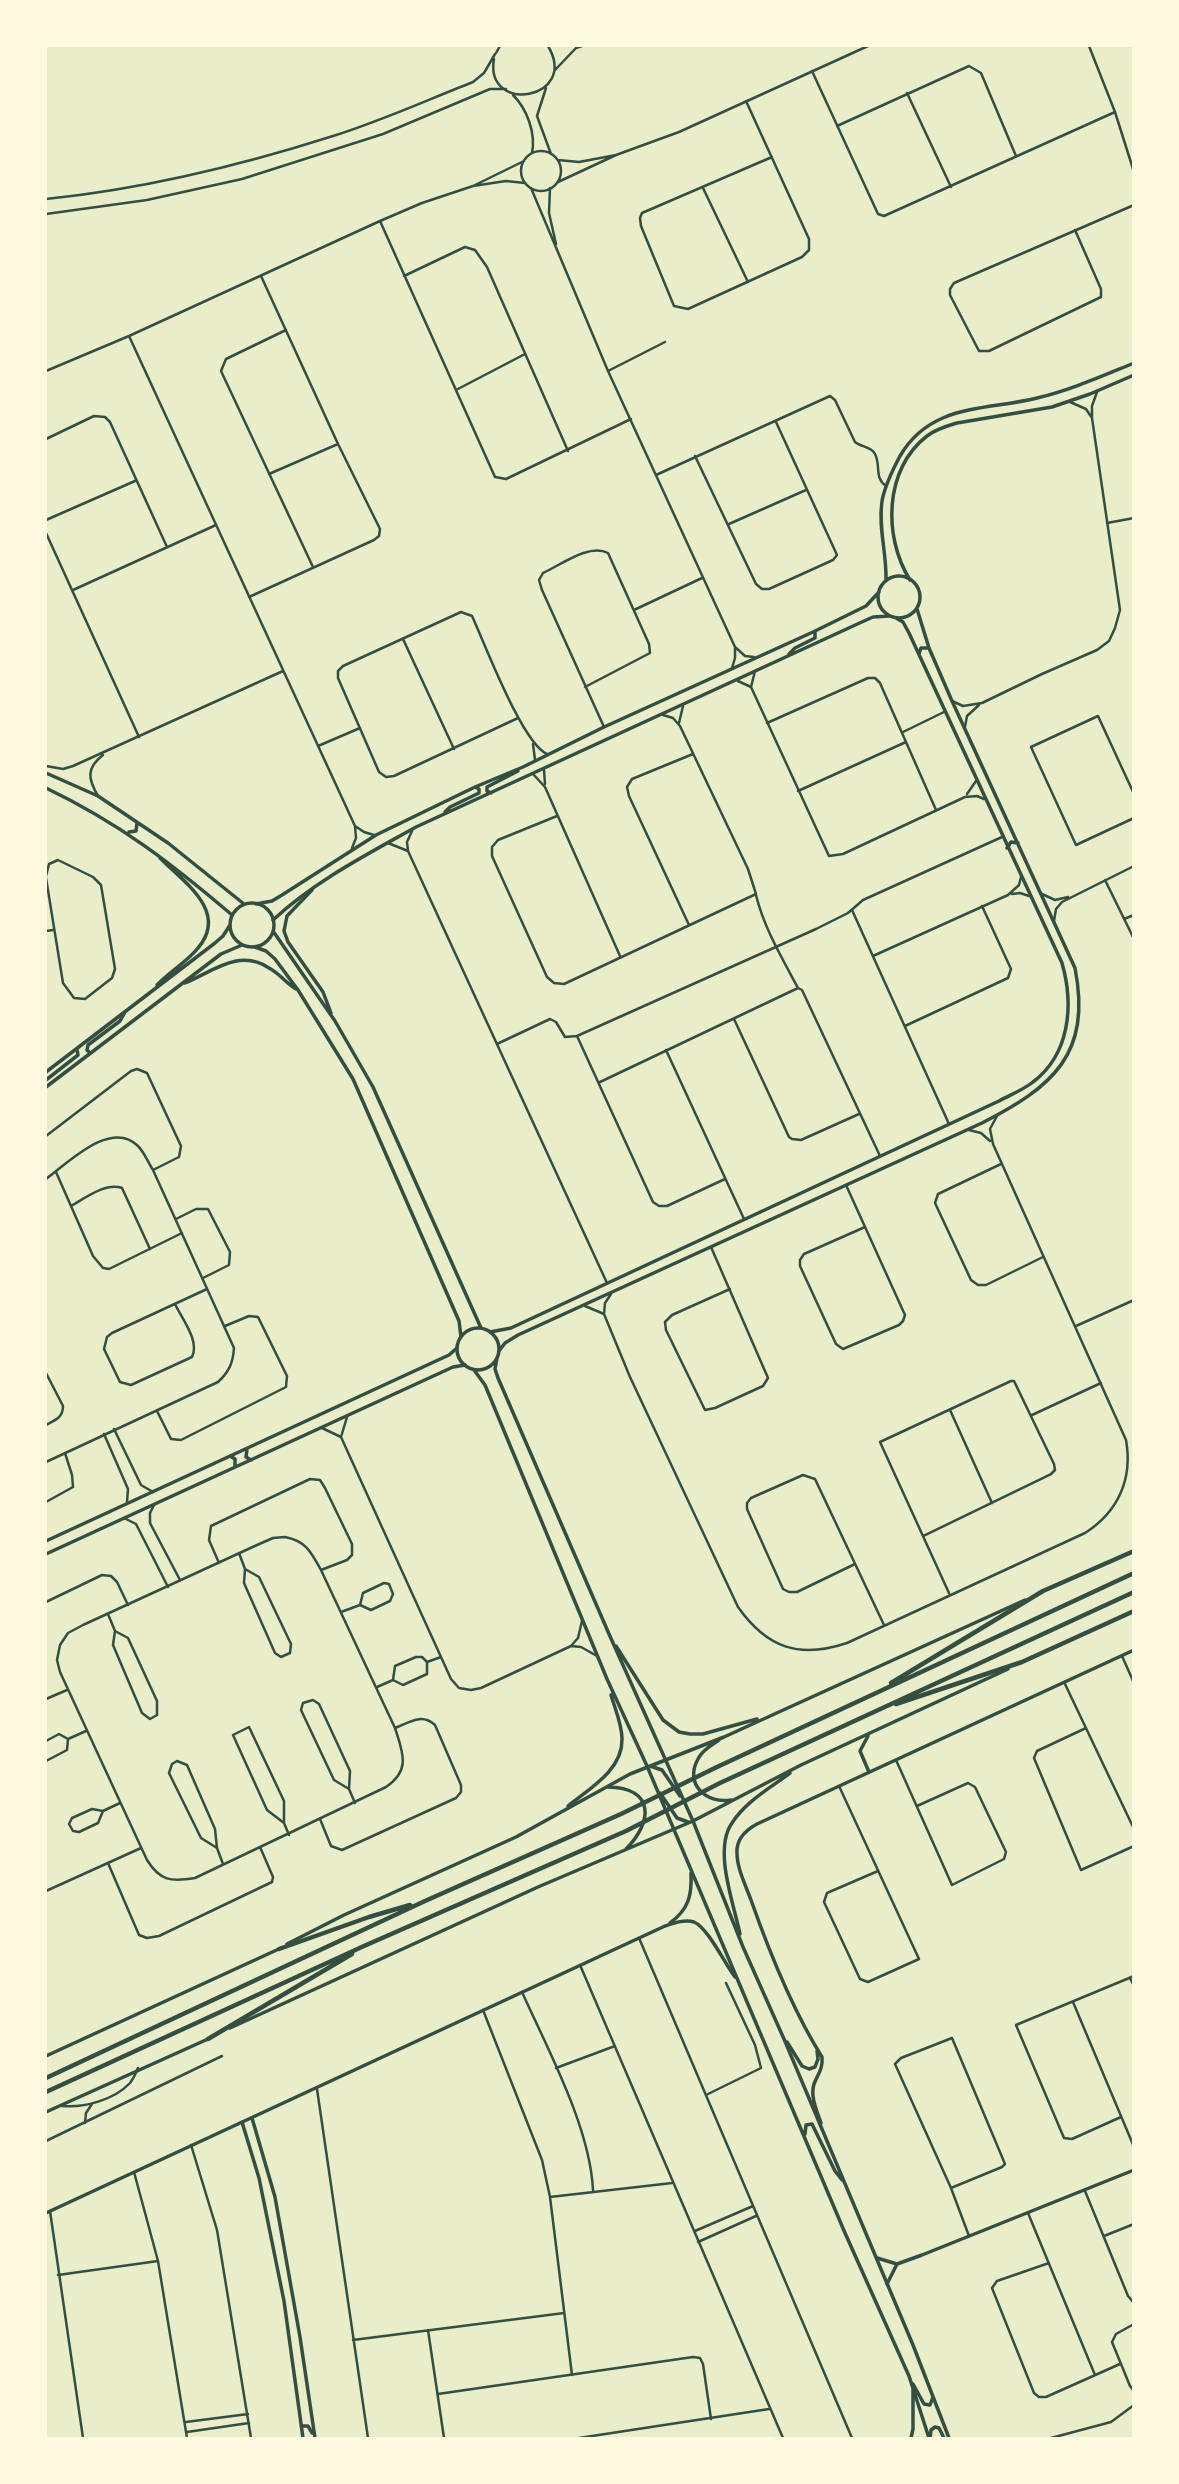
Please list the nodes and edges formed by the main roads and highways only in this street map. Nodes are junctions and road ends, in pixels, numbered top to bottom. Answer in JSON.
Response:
{"nodes":[{"id":1,"x":1133,"y":1551,"type":"edge"},
{"id":2,"x":1133,"y":1573,"type":"edge"},
{"id":3,"x":1133,"y":1592,"type":"edge"},
{"id":4,"x":1133,"y":1611,"type":"edge"},
{"id":5,"x":872,"y":1694,"type":"junction"},
{"id":6,"x":879,"y":1710,"type":"junction"},
{"id":7,"x":425,"y":1901,"type":"junction"},
{"id":8,"x":364,"y":1946,"type":"junction"},
{"id":9,"x":279,"y":1949,"type":"road end"},
{"id":10,"x":208,"y":2039,"type":"road end"},
{"id":11,"x":46,"y":2078,"type":"edge"},
{"id":12,"x":46,"y":2092,"type":"edge"}],
"edges":[{"from":1,"to":5,"type":"highway"},
{"from":2,"to":5,"type":"highway"},
{"from":3,"to":6,"type":"highway"},
{"from":4,"to":6,"type":"highway"},
{"from":5,"to":7,"type":"highway"},
{"from":6,"to":8,"type":"highway"},
{"from":7,"to":9,"type":"highway"},
{"from":7,"to":11,"type":"highway"},
{"from":8,"to":10,"type":"highway"},
{"from":8,"to":12,"type":"highway"}]}
